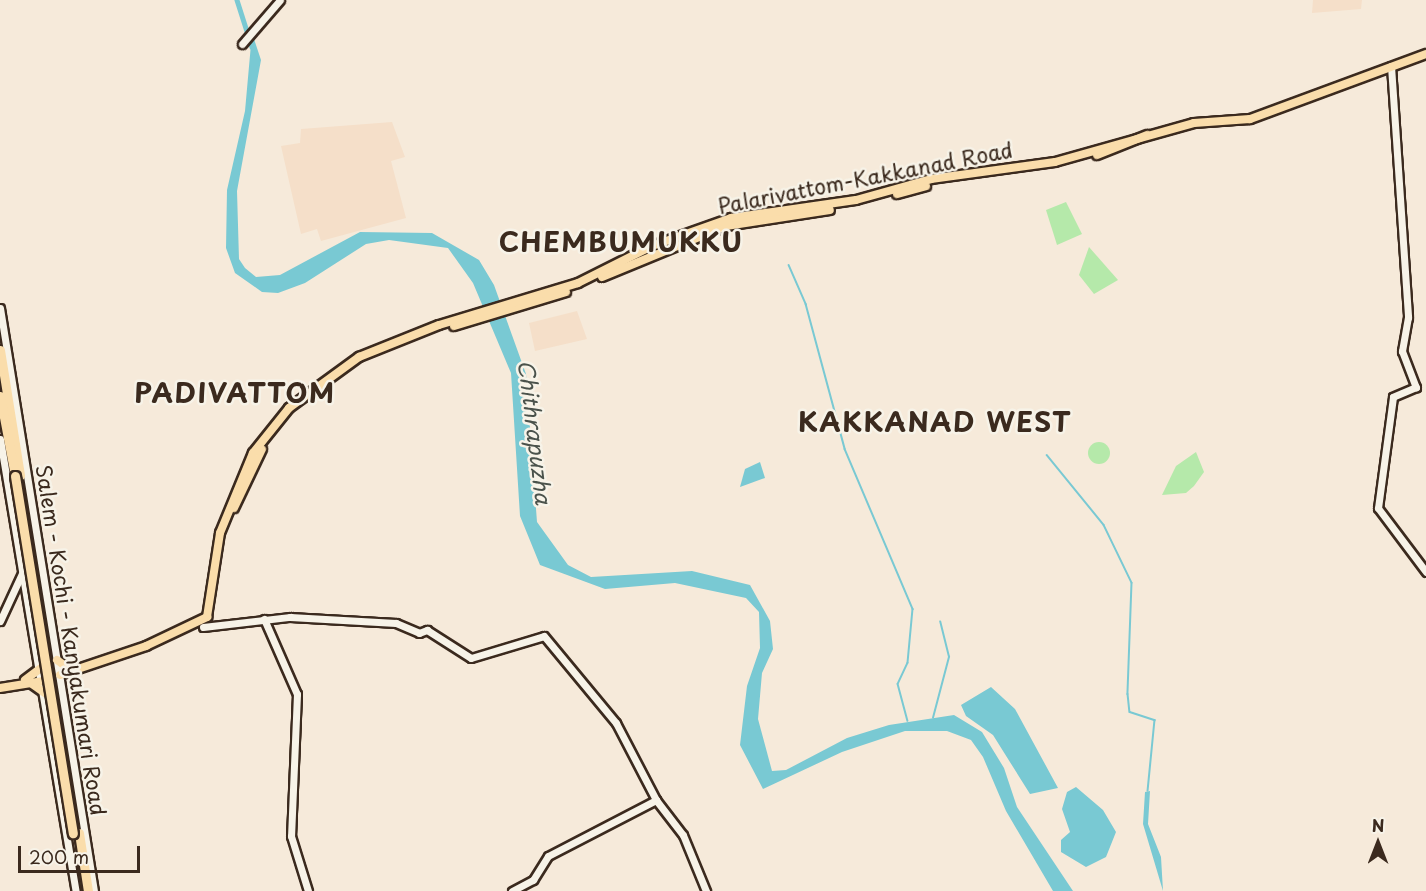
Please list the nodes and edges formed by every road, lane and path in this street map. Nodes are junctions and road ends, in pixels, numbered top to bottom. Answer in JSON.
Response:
{"nodes":[{"id":1,"x":280,"y":0,"type":"edge"},
{"id":2,"x":242,"y":44,"type":"dead end"},
{"id":3,"x":1426,"y":54,"type":"edge"},
{"id":4,"x":1391,"y":66,"type":"junction"},
{"id":5,"x":1115,"y":146,"type":"junction"},
{"id":6,"x":699,"y":232,"type":"junction"},
{"id":7,"x":0,"y":308,"type":"edge"},
{"id":8,"x":0,"y":350,"type":"edge"},
{"id":9,"x":0,"y":396,"type":"edge"},
{"id":10,"x":8,"y":437,"type":"edge"},
{"id":11,"x":17,"y":475,"type":"junction"},
{"id":12,"x":236,"y":498,"type":"junction"},
{"id":13,"x":25,"y":567,"type":"junction"},
{"id":14,"x":1426,"y":572,"type":"edge"},
{"id":15,"x":48,"y":607,"type":"junction"},
{"id":16,"x":33,"y":615,"type":"junction"},
{"id":17,"x":50,"y":616,"type":"junction"},
{"id":18,"x":264,"y":620,"type":"junction"},
{"id":19,"x":0,"y":621,"type":"edge"},
{"id":20,"x":203,"y":627,"type":"junction"},
{"id":21,"x":152,"y":646,"type":"junction"},
{"id":22,"x":57,"y":660,"type":"junction"},
{"id":23,"x":41,"y":668,"type":"junction"},
{"id":24,"x":73,"y":671,"type":"junction"},
{"id":25,"x":60,"y":677,"type":"junction"},
{"id":26,"x":43,"y":680,"type":"junction"},
{"id":27,"x":27,"y":682,"type":"junction"},
{"id":28,"x":0,"y":686,"type":"edge"},
{"id":29,"x":45,"y":693,"type":"junction"},
{"id":30,"x":70,"y":741,"type":"junction"},
{"id":31,"x":53,"y":743,"type":"junction"},
{"id":32,"x":74,"y":759,"type":"junction"},
{"id":33,"x":56,"y":761,"type":"junction"},
{"id":34,"x":656,"y":800,"type":"junction"},
{"id":35,"x":76,"y":891,"type":"edge"},
{"id":36,"x":81,"y":891,"type":"edge"},
{"id":37,"x":87,"y":891,"type":"edge"},
{"id":38,"x":94,"y":891,"type":"edge"},
{"id":39,"x":308,"y":891,"type":"edge"},
{"id":40,"x":512,"y":891,"type":"edge"},
{"id":41,"x":706,"y":891,"type":"edge"}],
"edges":[{"from":1,"to":2,"type":"street"},
{"from":3,"to":4,"type":"main road"},
{"from":4,"to":5,"type":"main road"},
{"from":4,"to":14,"type":"street"},
{"from":5,"to":6,"type":"main road"},
{"from":5,"to":6,"type":"main road","name":"Palarivattom-Kakkanad Road"},
{"from":6,"to":12,"type":"main road","name":"Palarivattom-Kakkanad Road"},
{"from":7,"to":10,"type":"street"},
{"from":8,"to":10,"type":"highway","name":"Salem - Kochi - Kanyakumari Road"},
{"from":9,"to":10,"type":"highway","name":"Salem - Kochi - Kanyakumari Road"},
{"from":10,"to":11,"type":"highway","name":"Salem - Kochi - Kanyakumari Road"},
{"from":10,"to":13,"type":"street","name":"Salem - Kochi - Kanyakumari Road"},
{"from":10,"to":15,"type":"street","name":"Salem - Kochi - Kanyakumari Road"},
{"from":11,"to":36,"type":"highway","name":"Salem - Kochi - Kanyakumari Road","bridge":true},
{"from":11,"to":37,"type":"highway","name":"Salem - Kochi - Kanyakumari Road"},
{"from":12,"to":20,"type":"main road"},
{"from":12,"to":21,"type":"main road"},
{"from":13,"to":16,"type":"street","name":"Salem - Kochi - Kanyakumari Road"},
{"from":13,"to":19,"type":"street"},
{"from":15,"to":16,"type":"street"},
{"from":15,"to":17,"type":"street","name":"Salem - Kochi - Kanyakumari Road"},
{"from":16,"to":17,"type":"street"},
{"from":16,"to":23,"type":"street","name":"Salem - Kochi - Kanyakumari Road"},
{"from":17,"to":22,"type":"street","name":"Salem - Kochi - Kanyakumari Road"},
{"from":18,"to":20,"type":"street"},
{"from":18,"to":34,"type":"street"},
{"from":18,"to":39,"type":"street"},
{"from":20,"to":21,"type":"main road"},
{"from":21,"to":24,"type":"main road"},
{"from":21,"to":25,"type":"main road"},
{"from":22,"to":24,"type":"main road"},
{"from":22,"to":25,"type":"street","name":"Salem - Kochi - Kanyakumari Road"},
{"from":23,"to":26,"type":"street","name":"Salem - Kochi - Kanyakumari Road"},
{"from":23,"to":27,"type":"main road"},
{"from":24,"to":25,"type":"main road"},
{"from":25,"to":30,"type":"street","name":"Salem - Kochi - Kanyakumari Road"},
{"from":26,"to":27,"type":"main road"},
{"from":26,"to":29,"type":"street","name":"Salem - Kochi - Kanyakumari Road"},
{"from":27,"to":28,"type":"main road"},
{"from":27,"to":29,"type":"main road"},
{"from":29,"to":31,"type":"street","name":"Salem - Kochi - Kanyakumari Road"},
{"from":30,"to":31,"type":"street"},
{"from":30,"to":32,"type":"street","name":"Salem - Kochi - Kanyakumari Road"},
{"from":31,"to":33,"type":"street","name":"Salem - Kochi - Kanyakumari Road"},
{"from":32,"to":33,"type":"street"},
{"from":32,"to":38,"type":"street","name":"Salem - Kochi - Kanyakumari Road"},
{"from":33,"to":35,"type":"street","name":"Salem - Kochi - Kanyakumari Road"},
{"from":34,"to":40,"type":"street"},
{"from":34,"to":41,"type":"street"}]}
